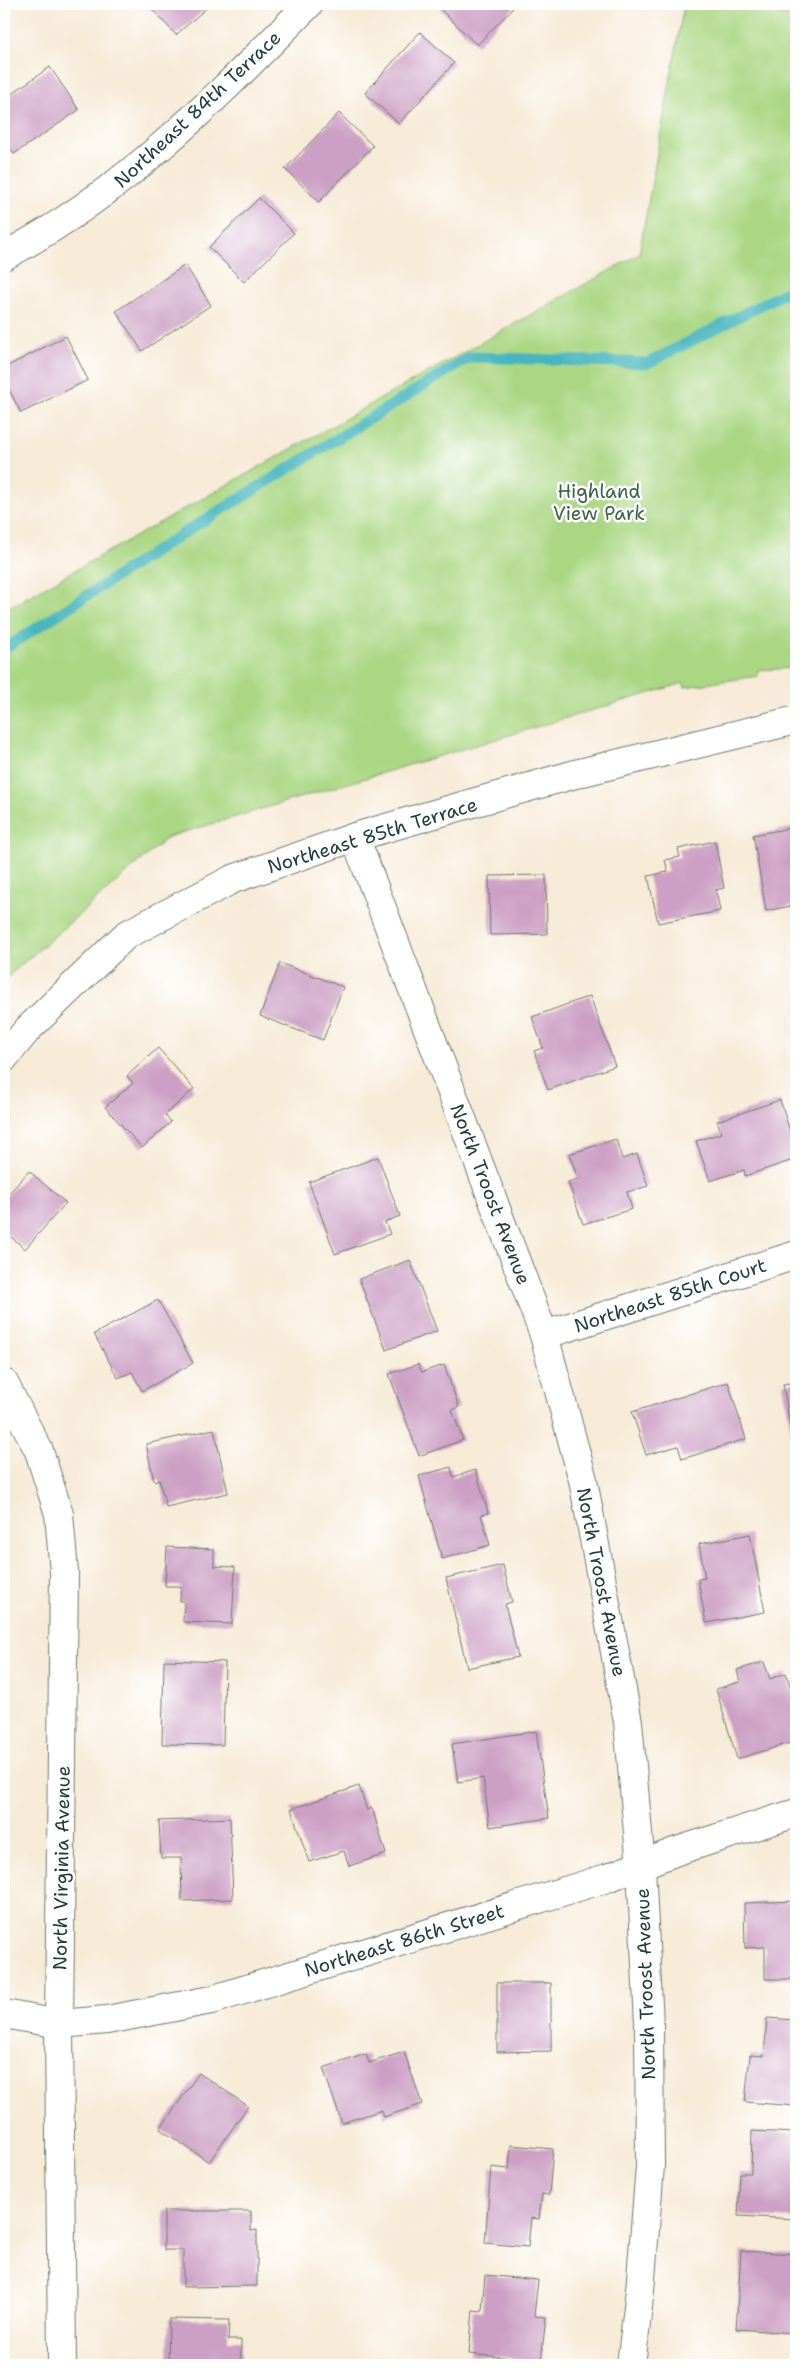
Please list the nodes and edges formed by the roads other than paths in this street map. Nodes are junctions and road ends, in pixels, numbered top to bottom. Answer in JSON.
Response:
{"nodes":[{"id":1,"x":309,"y":4,"type":"edge"},
{"id":2,"x":4,"y":256,"type":"edge"},
{"id":3,"x":796,"y":720,"type":"edge"},
{"id":4,"x":355,"y":837,"type":"junction"},
{"id":5,"x":4,"y":1058,"type":"edge"},
{"id":6,"x":796,"y":1255,"type":"edge"},
{"id":7,"x":544,"y":1335,"type":"junction"},
{"id":8,"x":4,"y":1383,"type":"edge"},
{"id":9,"x":796,"y":1813,"type":"edge"},
{"id":10,"x":641,"y":1866,"type":"junction"},
{"id":11,"x":4,"y":2014,"type":"edge"},
{"id":12,"x":59,"y":2024,"type":"junction"},
{"id":13,"x":62,"y":2365,"type":"edge"},
{"id":14,"x":631,"y":2365,"type":"edge"}],
"edges":[{"from":1,"to":2,"type":"street","name":"Northeast 84th Terrace"},
{"from":3,"to":4,"type":"street","name":"Northeast 85th Terrace"},
{"from":4,"to":5,"type":"street","name":"Northeast 85th Terrace"},
{"from":4,"to":7,"type":"street","name":"North Troost Avenue"},
{"from":6,"to":7,"type":"street","name":"Northeast 85th Court"},
{"from":7,"to":10,"type":"street","name":"North Troost Avenue"},
{"from":8,"to":12,"type":"street","name":"North Virginia Avenue"},
{"from":9,"to":10,"type":"street","name":"Northeast 86th Street"},
{"from":10,"to":12,"type":"street","name":"Northeast 86th Street"},
{"from":10,"to":14,"type":"street","name":"North Troost Avenue"},
{"from":11,"to":12,"type":"street","name":"Northeast 86th Street"},
{"from":12,"to":13,"type":"street","name":"North Virginia Avenue"}]}
